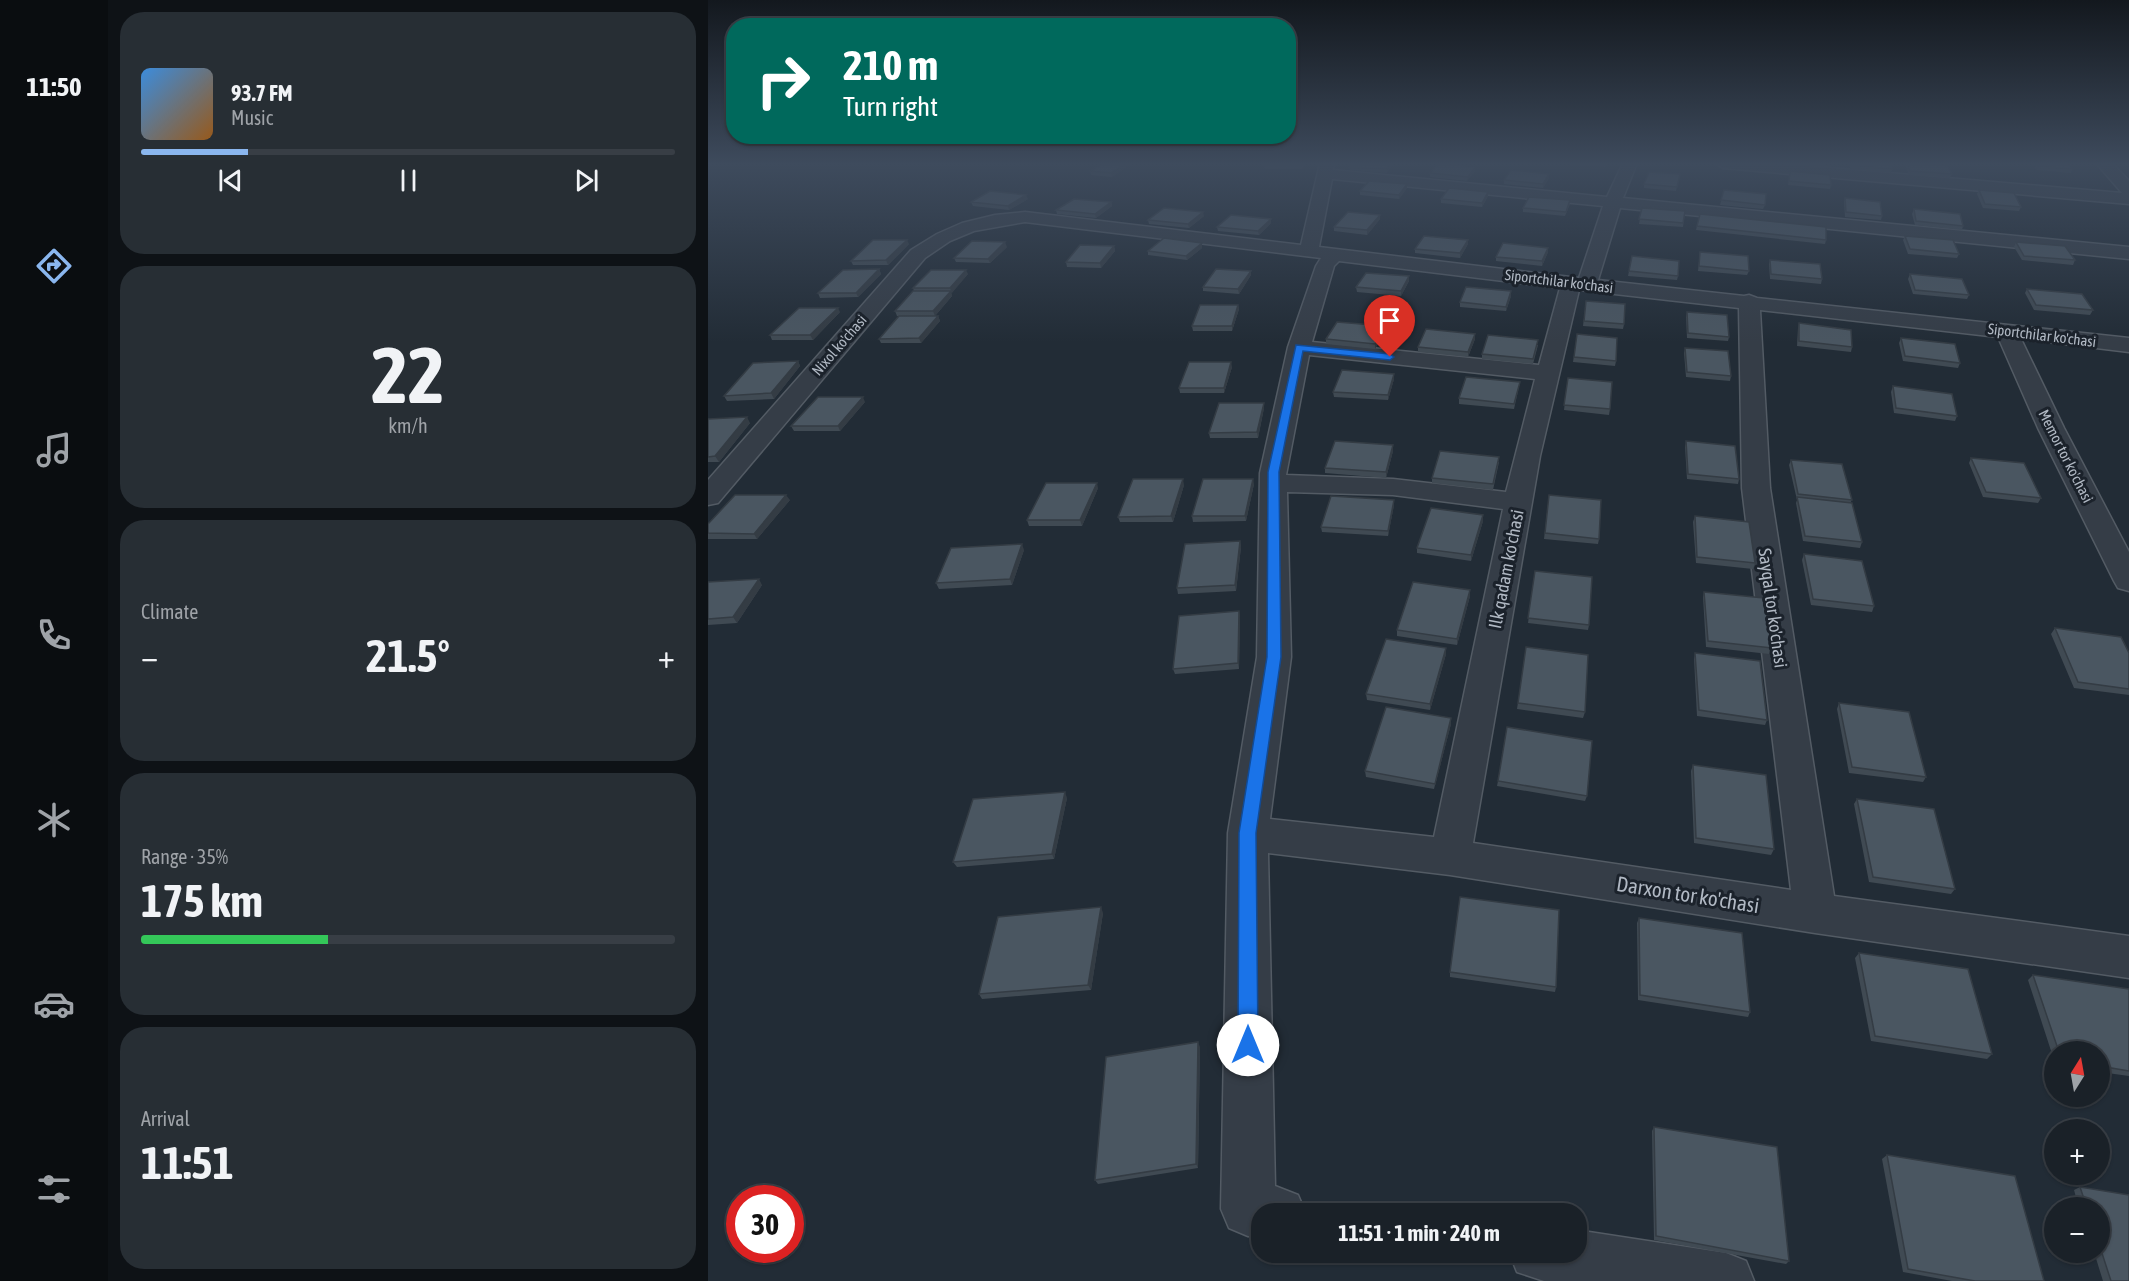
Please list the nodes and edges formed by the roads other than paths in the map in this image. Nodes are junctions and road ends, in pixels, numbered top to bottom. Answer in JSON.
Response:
{"nodes":[{"id":1,"x":980,"y":223,"type":"edge"},
{"id":2,"x":1067,"y":223,"type":"edge"},
{"id":3,"x":1323,"y":223,"type":"edge"},
{"id":4,"x":1604,"y":223,"type":"edge"},
{"id":5,"x":1823,"y":223,"type":"edge"},
{"id":6,"x":1321,"y":252,"type":"junction"},
{"id":7,"x":2129,"y":253,"type":"edge"},
{"id":8,"x":1579,"y":284,"type":"junction"},
{"id":9,"x":1749,"y":302,"type":"junction"},
{"id":10,"x":2006,"y":331,"type":"junction"},
{"id":11,"x":2129,"y":345,"type":"edge"},
{"id":12,"x":1299,"y":347,"type":"junction"},
{"id":13,"x":1548,"y":373,"type":"junction"},
{"id":14,"x":1273,"y":483,"type":"junction"},
{"id":15,"x":708,"y":497,"type":"edge"},
{"id":16,"x":1518,"y":502,"type":"junction"},
{"id":17,"x":2129,"y":581,"type":"edge"},
{"id":18,"x":1248,"y":833,"type":"junction"},
{"id":19,"x":1450,"y":857,"type":"junction"},
{"id":20,"x":1815,"y":913,"type":"junction"},
{"id":21,"x":2129,"y":957,"type":"edge"},
{"id":22,"x":1264,"y":1203,"type":"edge"},
{"id":23,"x":1587,"y":1260,"type":"edge"},
{"id":24,"x":1726,"y":1281,"type":"edge"}],
"edges":[{"from":1,"to":15,"type":"street","name":"Nixol ko'chasi"},
{"from":2,"to":6,"type":"street","name":"Siportchilar ko'chasi"},
{"from":3,"to":6,"type":"street"},
{"from":4,"to":8,"type":"street","name":"Ilk qadam ko'chasi"},
{"from":5,"to":7,"type":"street"},
{"from":6,"to":8,"type":"street","name":"Siportchilar ko'chasi"},
{"from":6,"to":12,"type":"street"},
{"from":8,"to":9,"type":"street","name":"Siportchilar ko'chasi"},
{"from":8,"to":13,"type":"street","name":"Ilk qadam ko'chasi"},
{"from":9,"to":10,"type":"street","name":"Siportchilar ko'chasi"},
{"from":9,"to":20,"type":"street","name":"Sayqal tor ko'chasi"},
{"from":10,"to":11,"type":"street","name":"Siportchilar ko'chasi"},
{"from":10,"to":17,"type":"street","name":"Memor tor ko'chasi"},
{"from":12,"to":13,"type":"street"},
{"from":12,"to":14,"type":"street"},
{"from":13,"to":16,"type":"street","name":"Ilk qadam ko'chasi"},
{"from":14,"to":16,"type":"street"},
{"from":14,"to":18,"type":"street"},
{"from":16,"to":19,"type":"street","name":"Ilk qadam ko'chasi"},
{"from":18,"to":19,"type":"street","name":"Darxon tor ko'chasi"},
{"from":18,"to":22,"type":"street"},
{"from":19,"to":20,"type":"street","name":"Darxon tor ko'chasi"},
{"from":20,"to":21,"type":"street","name":"Darxon tor ko'chasi"},
{"from":23,"to":24,"type":"street"}]}
